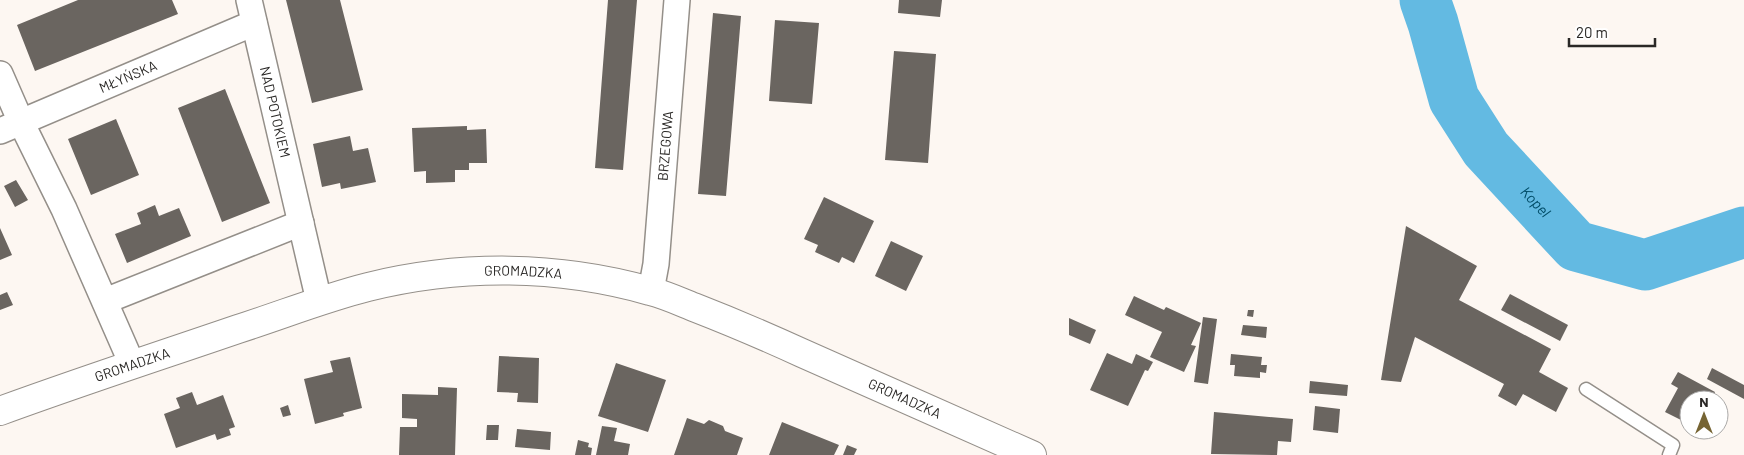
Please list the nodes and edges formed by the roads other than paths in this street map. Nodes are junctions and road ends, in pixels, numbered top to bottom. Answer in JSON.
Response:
{"nodes":[{"id":1,"x":677,"y":0,"type":"edge"},
{"id":2,"x":252,"y":11,"type":"edge"},
{"id":3,"x":0,"y":74,"type":"edge"},
{"id":4,"x":11,"y":126,"type":"edge"},
{"id":5,"x":300,"y":223,"type":"junction"},
{"id":6,"x":650,"y":291,"type":"junction"},
{"id":7,"x":105,"y":301,"type":"junction"},
{"id":8,"x":319,"y":301,"type":"junction"},
{"id":9,"x":132,"y":364,"type":"junction"},
{"id":10,"x":1586,"y":389,"type":"dead end"},
{"id":11,"x":0,"y":411,"type":"edge"},
{"id":12,"x":1032,"y":455,"type":"edge"},
{"id":13,"x":1669,"y":455,"type":"edge"}],
"edges":[{"from":1,"to":6,"type":"street","name":"BRZEGOWA"},
{"from":2,"to":4,"type":"street","name":"MŁYŃSKA"},
{"from":2,"to":5,"type":"street","name":"NAD POTOKIEM"},
{"from":3,"to":4,"type":"street"},
{"from":4,"to":7,"type":"street"},
{"from":5,"to":7,"type":"street"},
{"from":5,"to":8,"type":"street","name":"NAD POTOKIEM"},
{"from":6,"to":8,"type":"street","name":"GROMADZKA"},
{"from":6,"to":12,"type":"street","name":"GROMADZKA"},
{"from":7,"to":9,"type":"street"},
{"from":8,"to":9,"type":"street","name":"GROMADZKA"},
{"from":9,"to":11,"type":"street","name":"GROMADZKA"},
{"from":10,"to":13,"type":"lane"}]}
